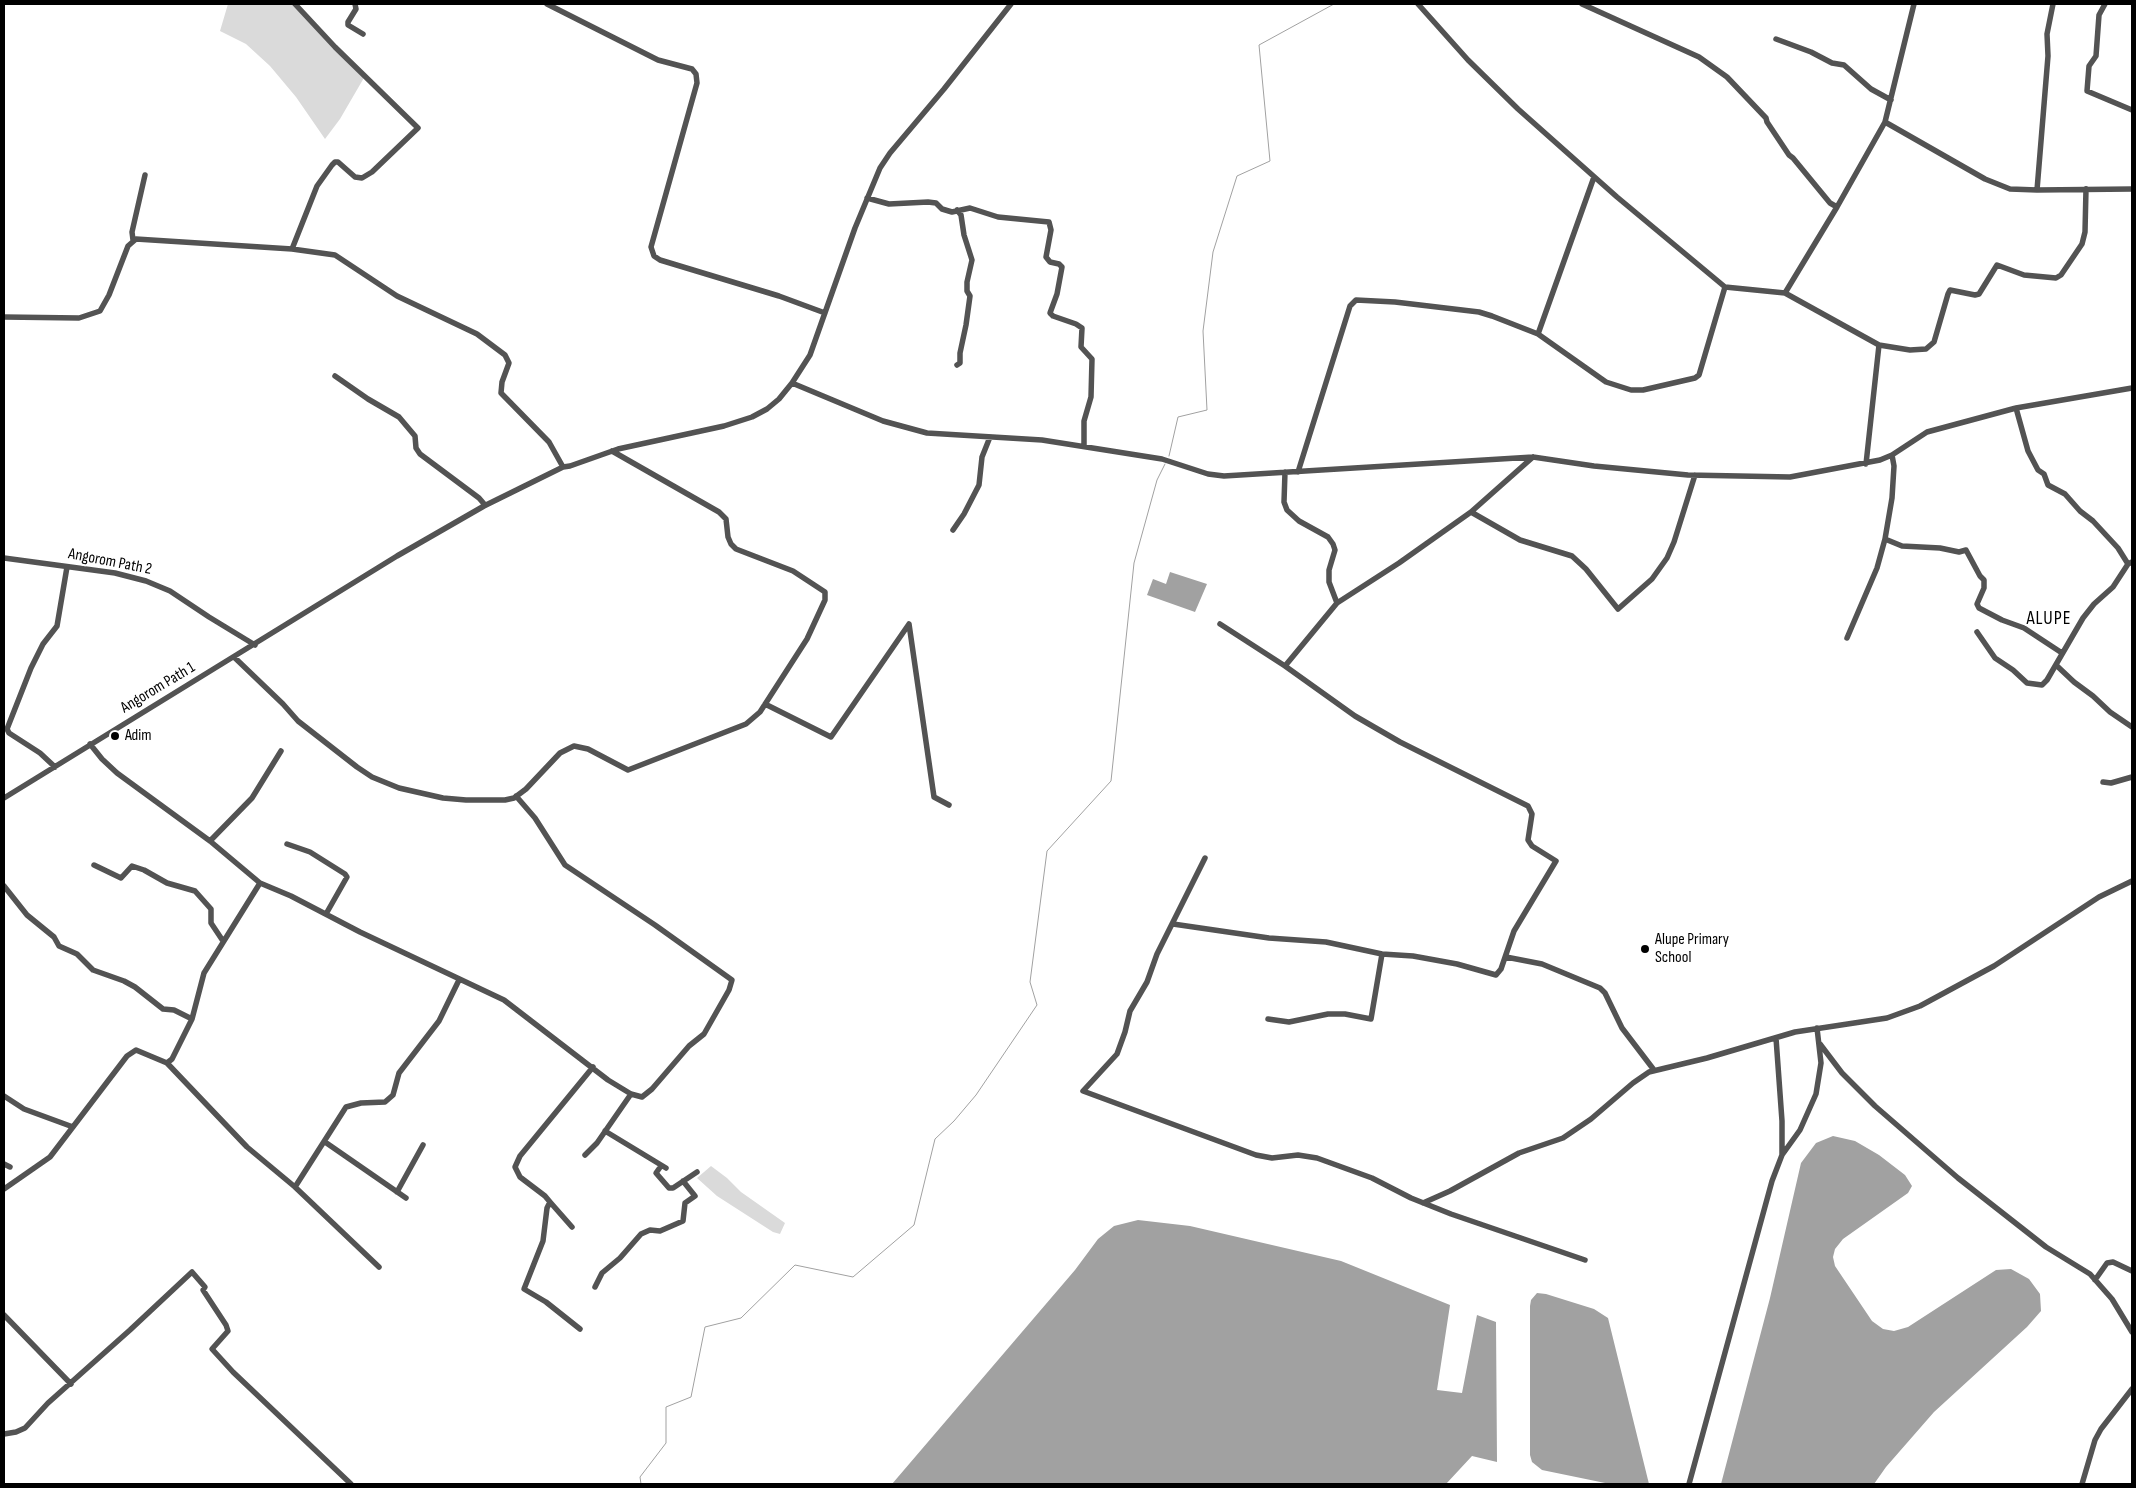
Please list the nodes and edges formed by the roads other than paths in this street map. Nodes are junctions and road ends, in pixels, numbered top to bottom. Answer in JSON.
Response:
{"nodes":[{"id":1,"x":295,"y":4,"type":"edge"},
{"id":2,"x":355,"y":4,"type":"edge"},
{"id":3,"x":547,"y":4,"type":"edge"},
{"id":4,"x":1011,"y":4,"type":"edge"},
{"id":5,"x":1418,"y":4,"type":"edge"},
{"id":6,"x":1582,"y":4,"type":"edge"},
{"id":7,"x":1914,"y":4,"type":"edge"},
{"id":8,"x":2053,"y":4,"type":"edge"},
{"id":9,"x":2105,"y":4,"type":"edge"},
{"id":10,"x":364,"y":34,"type":"dead end"},
{"id":11,"x":1776,"y":39,"type":"dead end"},
{"id":12,"x":1891,"y":100,"type":"junction"},
{"id":13,"x":2132,"y":110,"type":"edge"},
{"id":14,"x":1885,"y":122,"type":"junction"},
{"id":15,"x":145,"y":175,"type":"dead end"},
{"id":16,"x":1594,"y":176,"type":"junction"},
{"id":17,"x":2086,"y":189,"type":"junction"},
{"id":18,"x":2132,"y":189,"type":"edge"},
{"id":19,"x":2037,"y":190,"type":"junction"},
{"id":20,"x":867,"y":198,"type":"junction"},
{"id":21,"x":1837,"y":207,"type":"junction"},
{"id":22,"x":957,"y":210,"type":"junction"},
{"id":23,"x":133,"y":240,"type":"junction"},
{"id":24,"x":292,"y":249,"type":"junction"},
{"id":25,"x":1725,"y":287,"type":"junction"},
{"id":26,"x":1785,"y":292,"type":"junction"},
{"id":27,"x":825,"y":313,"type":"junction"},
{"id":28,"x":4,"y":317,"type":"edge"},
{"id":29,"x":1538,"y":334,"type":"junction"},
{"id":30,"x":1879,"y":345,"type":"junction"},
{"id":31,"x":957,"y":365,"type":"dead end"},
{"id":32,"x":335,"y":376,"type":"dead end"},
{"id":33,"x":792,"y":383,"type":"junction"},
{"id":34,"x":2132,"y":388,"type":"edge"},
{"id":35,"x":2016,"y":408,"type":"junction"},
{"id":36,"x":990,"y":436,"type":"junction"},
{"id":37,"x":1084,"y":446,"type":"junction"},
{"id":38,"x":612,"y":451,"type":"junction"},
{"id":39,"x":1892,"y":455,"type":"junction"},
{"id":40,"x":1533,"y":457,"type":"junction"},
{"id":41,"x":1866,"y":464,"type":"junction"},
{"id":42,"x":563,"y":467,"type":"junction"},
{"id":43,"x":1285,"y":472,"type":"junction"},
{"id":44,"x":1298,"y":472,"type":"junction"},
{"id":45,"x":1695,"y":475,"type":"junction"},
{"id":46,"x":485,"y":505,"type":"junction"},
{"id":47,"x":1471,"y":512,"type":"junction"},
{"id":48,"x":953,"y":530,"type":"dead end"},
{"id":49,"x":1885,"y":539,"type":"junction"},
{"id":50,"x":4,"y":558,"type":"edge"},
{"id":51,"x":2130,"y":563,"type":"edge"},
{"id":52,"x":67,"y":567,"type":"junction"},
{"id":53,"x":1337,"y":603,"type":"junction"},
{"id":54,"x":1220,"y":624,"type":"dead end"},
{"id":55,"x":1977,"y":632,"type":"dead end"},
{"id":56,"x":1847,"y":638,"type":"dead end"},
{"id":57,"x":255,"y":645,"type":"junction"},
{"id":58,"x":2062,"y":653,"type":"junction"},
{"id":59,"x":234,"y":657,"type":"junction"},
{"id":60,"x":2056,"y":665,"type":"junction"},
{"id":61,"x":1285,"y":666,"type":"junction"},
{"id":62,"x":765,"y":704,"type":"junction"},
{"id":63,"x":2132,"y":727,"type":"edge"},
{"id":64,"x":90,"y":744,"type":"junction"},
{"id":65,"x":281,"y":751,"type":"dead end"},
{"id":66,"x":55,"y":767,"type":"junction"},
{"id":67,"x":2132,"y":777,"type":"edge"},
{"id":68,"x":2103,"y":782,"type":"dead end"},
{"id":69,"x":516,"y":796,"type":"junction"},
{"id":70,"x":4,"y":798,"type":"edge"},
{"id":71,"x":949,"y":805,"type":"dead end"},
{"id":72,"x":210,"y":842,"type":"junction"},
{"id":73,"x":287,"y":844,"type":"dead end"},
{"id":74,"x":1205,"y":858,"type":"dead end"},
{"id":75,"x":94,"y":865,"type":"dead end"},
{"id":76,"x":2132,"y":881,"type":"edge"},
{"id":77,"x":260,"y":883,"type":"junction"},
{"id":78,"x":4,"y":886,"type":"edge"},
{"id":79,"x":326,"y":914,"type":"junction"},
{"id":80,"x":1173,"y":924,"type":"junction"},
{"id":81,"x":223,"y":941,"type":"junction"},
{"id":82,"x":1382,"y":954,"type":"junction"},
{"id":83,"x":1506,"y":957,"type":"junction"},
{"id":84,"x":459,"y":980,"type":"junction"},
{"id":85,"x":192,"y":1019,"type":"junction"},
{"id":86,"x":1268,"y":1019,"type":"dead end"},
{"id":87,"x":1816,"y":1028,"type":"junction"},
{"id":88,"x":1776,"y":1038,"type":"junction"},
{"id":89,"x":1820,"y":1044,"type":"junction"},
{"id":90,"x":166,"y":1064,"type":"junction"},
{"id":91,"x":593,"y":1067,"type":"junction"},
{"id":92,"x":1654,"y":1070,"type":"junction"},
{"id":93,"x":630,"y":1094,"type":"junction"},
{"id":94,"x":4,"y":1096,"type":"edge"},
{"id":95,"x":73,"y":1127,"type":"junction"},
{"id":96,"x":605,"y":1130,"type":"junction"},
{"id":97,"x":324,"y":1142,"type":"junction"},
{"id":98,"x":423,"y":1145,"type":"dead end"},
{"id":99,"x":584,"y":1155,"type":"dead end"},
{"id":100,"x":1782,"y":1155,"type":"junction"},
{"id":101,"x":697,"y":1172,"type":"dead end"},
{"id":102,"x":682,"y":1182,"type":"junction"},
{"id":103,"x":295,"y":1188,"type":"junction"},
{"id":104,"x":4,"y":1189,"type":"edge"},
{"id":105,"x":397,"y":1192,"type":"junction"},
{"id":106,"x":406,"y":1198,"type":"dead end"},
{"id":107,"x":550,"y":1202,"type":"junction"},
{"id":108,"x":1423,"y":1203,"type":"junction"},
{"id":109,"x":572,"y":1227,"type":"dead end"},
{"id":110,"x":1585,"y":1260,"type":"dead end"},
{"id":111,"x":378,"y":1267,"type":"dead end"},
{"id":112,"x":2132,"y":1271,"type":"edge"},
{"id":113,"x":2096,"y":1280,"type":"junction"},
{"id":114,"x":596,"y":1287,"type":"dead end"},
{"id":115,"x":4,"y":1315,"type":"edge"},
{"id":116,"x":580,"y":1329,"type":"dead end"},
{"id":117,"x":2132,"y":1332,"type":"edge"},
{"id":118,"x":71,"y":1384,"type":"junction"},
{"id":119,"x":2132,"y":1389,"type":"edge"},
{"id":120,"x":4,"y":1434,"type":"edge"},
{"id":121,"x":351,"y":1484,"type":"edge"},
{"id":122,"x":1689,"y":1484,"type":"edge"},
{"id":123,"x":2082,"y":1484,"type":"edge"}],
"edges":[{"from":1,"to":24,"type":"street"},
{"from":2,"to":10,"type":"street"},
{"from":3,"to":27,"type":"street"},
{"from":4,"to":20,"type":"street","name":"Angorom Path 1"},
{"from":5,"to":16,"type":"street"},
{"from":6,"to":21,"type":"street"},
{"from":7,"to":12,"type":"street"},
{"from":8,"to":19,"type":"street"},
{"from":9,"to":13,"type":"street"},
{"from":11,"to":12,"type":"street"},
{"from":12,"to":14,"type":"street"},
{"from":14,"to":19,"type":"street"},
{"from":14,"to":21,"type":"street"},
{"from":15,"to":23,"type":"street"},
{"from":16,"to":25,"type":"street"},
{"from":16,"to":29,"type":"street"},
{"from":17,"to":18,"type":"street"},
{"from":17,"to":19,"type":"street"},
{"from":17,"to":30,"type":"street"},
{"from":20,"to":22,"type":"street"},
{"from":20,"to":27,"type":"street","name":"Angorom Path 1"},
{"from":21,"to":26,"type":"street"},
{"from":22,"to":31,"type":"street"},
{"from":22,"to":37,"type":"street"},
{"from":23,"to":24,"type":"street"},
{"from":23,"to":28,"type":"street"},
{"from":24,"to":42,"type":"street"},
{"from":25,"to":26,"type":"street"},
{"from":25,"to":29,"type":"street"},
{"from":26,"to":30,"type":"street"},
{"from":27,"to":33,"type":"street","name":"Angorom Path 1"},
{"from":29,"to":44,"type":"street"},
{"from":30,"to":41,"type":"street"},
{"from":32,"to":46,"type":"street"},
{"from":33,"to":36,"type":"street"},
{"from":33,"to":38,"type":"street","name":"Angorom Path 1"},
{"from":34,"to":35,"type":"street"},
{"from":35,"to":39,"type":"street"},
{"from":35,"to":51,"type":"street"},
{"from":36,"to":37,"type":"street"},
{"from":36,"to":48,"type":"street"},
{"from":37,"to":43,"type":"street"},
{"from":38,"to":42,"type":"street","name":"Angorom Path 1"},
{"from":38,"to":62,"type":"street"},
{"from":39,"to":41,"type":"street"},
{"from":39,"to":49,"type":"street"},
{"from":40,"to":44,"type":"street"},
{"from":40,"to":45,"type":"street"},
{"from":40,"to":47,"type":"street"},
{"from":41,"to":45,"type":"street"},
{"from":42,"to":46,"type":"street","name":"Angorom Path 1"},
{"from":43,"to":44,"type":"street"},
{"from":43,"to":53,"type":"street"},
{"from":45,"to":47,"type":"street"},
{"from":46,"to":57,"type":"street","name":"Angorom Path 1"},
{"from":47,"to":53,"type":"street"},
{"from":49,"to":56,"type":"street"},
{"from":49,"to":58,"type":"street"},
{"from":50,"to":52,"type":"street","name":"Angorom Path 2"},
{"from":51,"to":58,"type":"street"},
{"from":52,"to":57,"type":"street","name":"Angorom Path 2"},
{"from":52,"to":66,"type":"street"},
{"from":53,"to":61,"type":"street"},
{"from":54,"to":61,"type":"street"},
{"from":55,"to":60,"type":"street"},
{"from":57,"to":59,"type":"street","name":"Angorom Path 1"},
{"from":58,"to":60,"type":"street"},
{"from":59,"to":64,"type":"street","name":"Angorom Path 1"},
{"from":59,"to":69,"type":"street"},
{"from":60,"to":63,"type":"street"},
{"from":61,"to":83,"type":"street"},
{"from":62,"to":69,"type":"street"},
{"from":62,"to":71,"type":"street"},
{"from":64,"to":66,"type":"street","name":"Angorom Path 1"},
{"from":64,"to":72,"type":"street"},
{"from":65,"to":72,"type":"street"},
{"from":66,"to":70,"type":"street","name":"Angorom Path 1"},
{"from":67,"to":68,"type":"street"},
{"from":69,"to":93,"type":"street"},
{"from":72,"to":77,"type":"street"},
{"from":73,"to":79,"type":"street"},
{"from":74,"to":80,"type":"street"},
{"from":75,"to":81,"type":"street"},
{"from":76,"to":87,"type":"street"},
{"from":77,"to":79,"type":"street"},
{"from":77,"to":81,"type":"street"},
{"from":78,"to":85,"type":"street"},
{"from":79,"to":84,"type":"street"},
{"from":80,"to":82,"type":"street"},
{"from":80,"to":108,"type":"street"},
{"from":81,"to":85,"type":"street"},
{"from":82,"to":83,"type":"street"},
{"from":82,"to":86,"type":"street"},
{"from":83,"to":92,"type":"street"},
{"from":84,"to":91,"type":"street"},
{"from":84,"to":97,"type":"street"},
{"from":85,"to":90,"type":"street"},
{"from":87,"to":88,"type":"street"},
{"from":87,"to":89,"type":"street"},
{"from":88,"to":92,"type":"street"},
{"from":88,"to":100,"type":"street"},
{"from":89,"to":100,"type":"street"},
{"from":89,"to":113,"type":"street"},
{"from":90,"to":95,"type":"street"},
{"from":90,"to":103,"type":"street"},
{"from":91,"to":93,"type":"street"},
{"from":91,"to":107,"type":"street"},
{"from":92,"to":108,"type":"street"},
{"from":93,"to":96,"type":"street"},
{"from":94,"to":95,"type":"street"},
{"from":95,"to":104,"type":"street"},
{"from":96,"to":99,"type":"street"},
{"from":96,"to":102,"type":"street"},
{"from":97,"to":103,"type":"street"},
{"from":97,"to":105,"type":"street"},
{"from":98,"to":105,"type":"street"},
{"from":100,"to":122,"type":"street"},
{"from":101,"to":102,"type":"street"},
{"from":102,"to":114,"type":"street"},
{"from":103,"to":111,"type":"street"},
{"from":105,"to":106,"type":"street"},
{"from":107,"to":109,"type":"street"},
{"from":107,"to":116,"type":"street"},
{"from":108,"to":110,"type":"street"},
{"from":112,"to":113,"type":"street"},
{"from":113,"to":117,"type":"street"},
{"from":115,"to":118,"type":"street"},
{"from":118,"to":120,"type":"street"},
{"from":118,"to":121,"type":"street"},
{"from":119,"to":123,"type":"street"}]}
